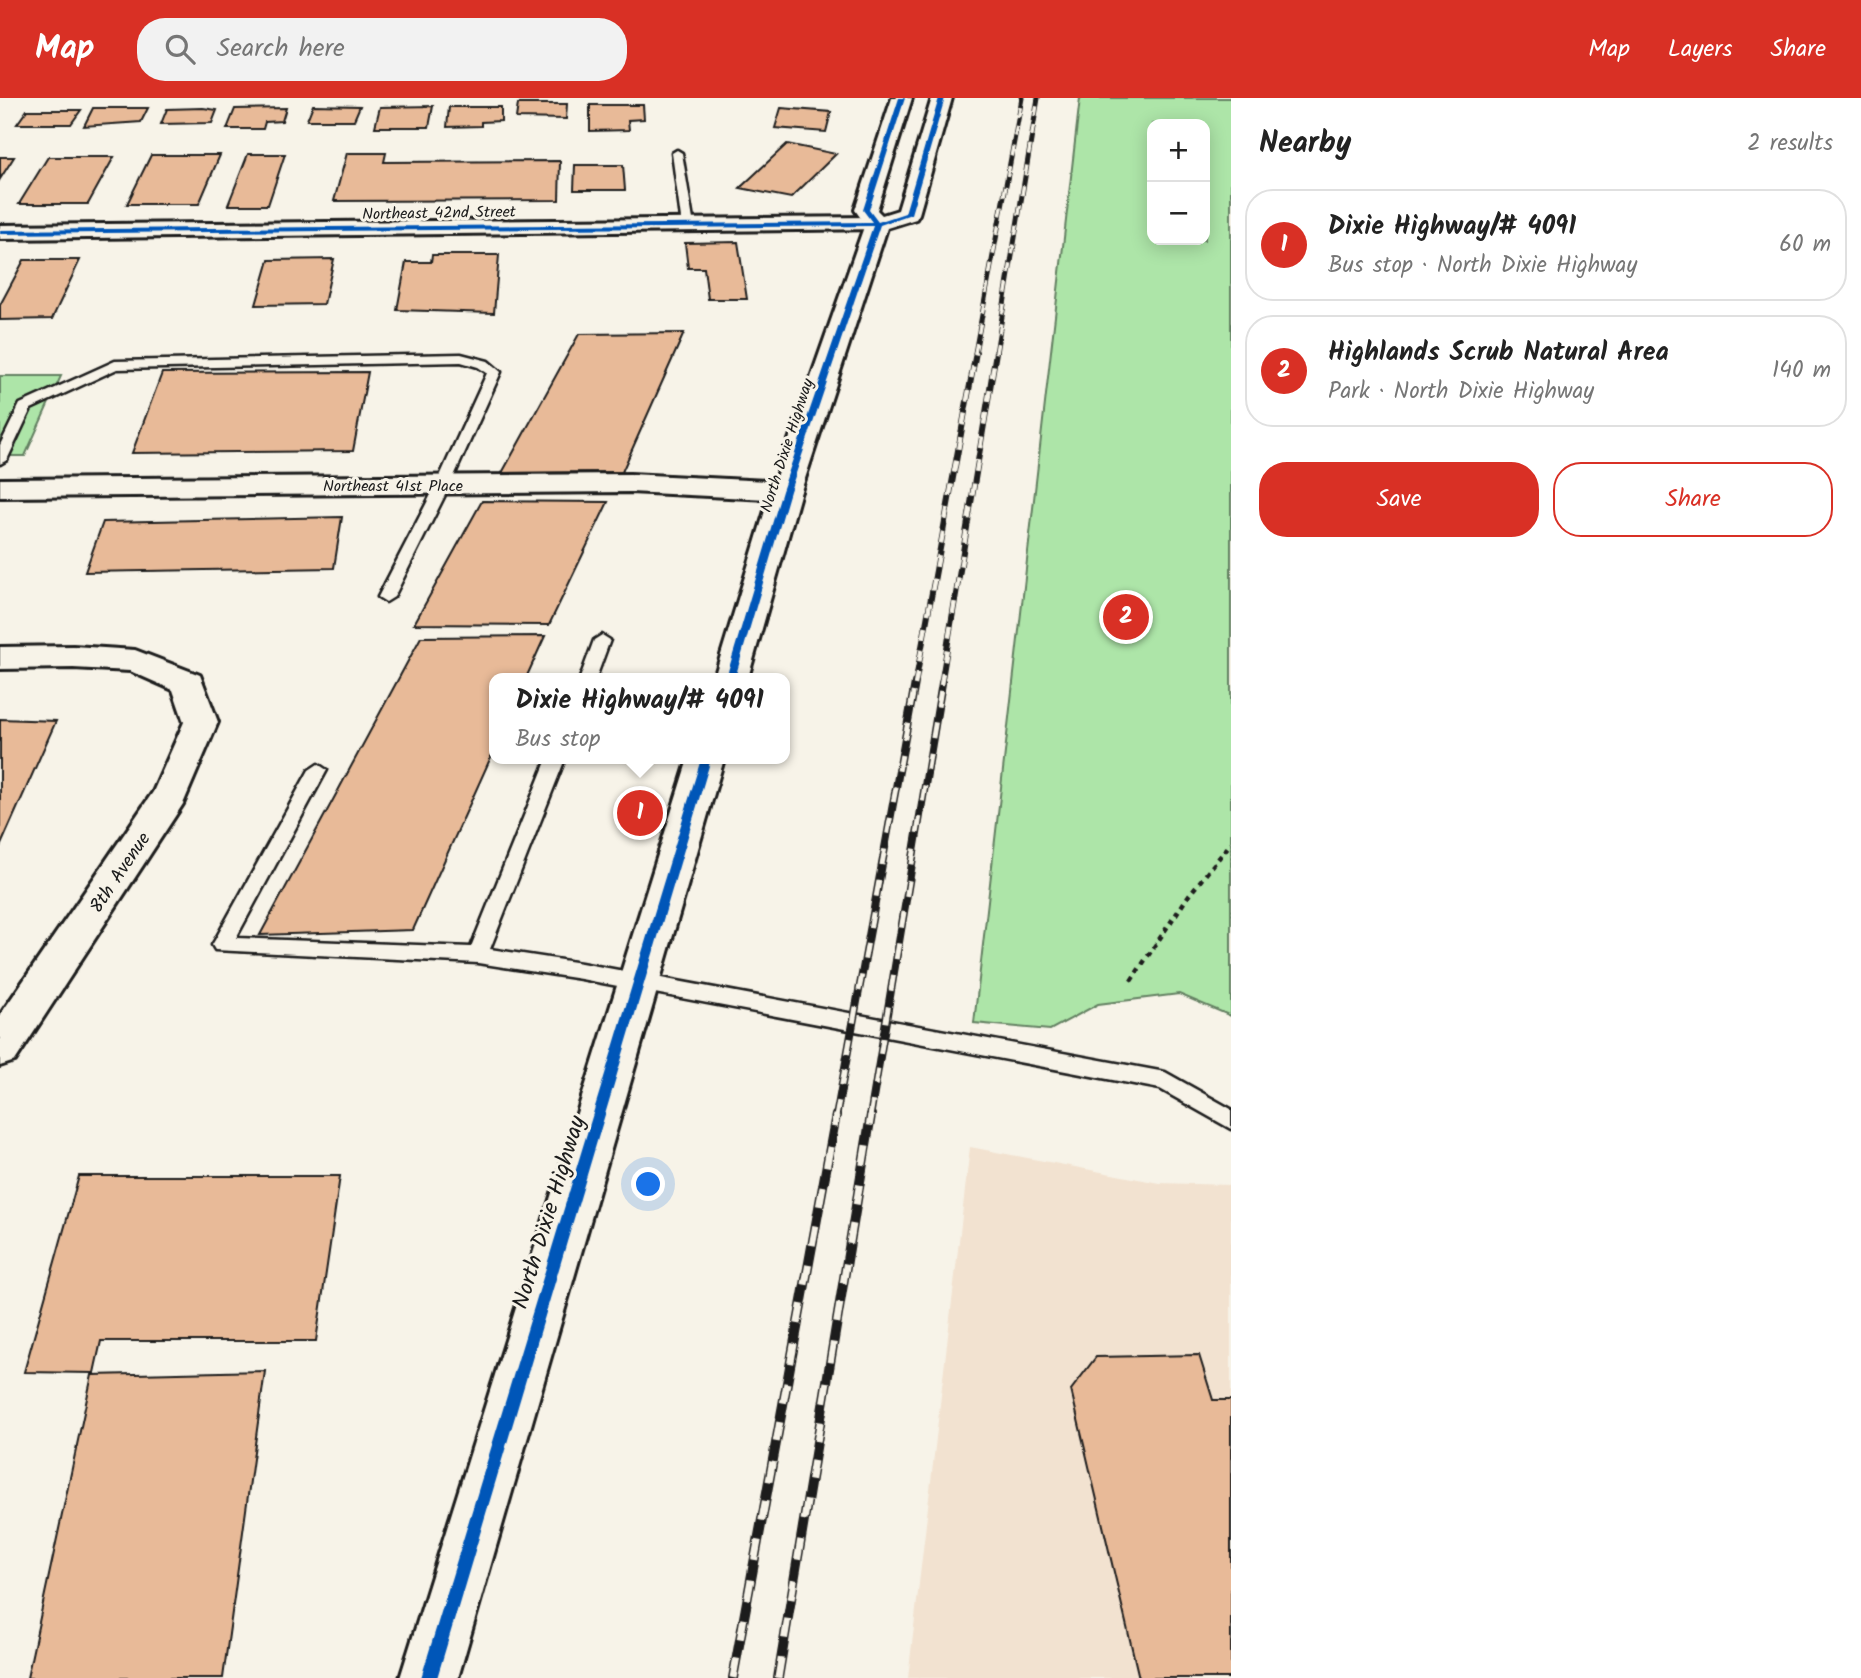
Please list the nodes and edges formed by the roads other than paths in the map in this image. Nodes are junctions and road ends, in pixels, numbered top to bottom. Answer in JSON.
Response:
{"nodes":[{"id":1,"x":902,"y":98,"type":"edge"},
{"id":2,"x":942,"y":98,"type":"edge"},
{"id":3,"x":677,"y":153,"type":"dead end"},
{"id":4,"x":877,"y":224,"type":"junction"},
{"id":5,"x":688,"y":226,"type":"junction"},
{"id":6,"x":0,"y":232,"type":"edge"},
{"id":7,"x":0,"y":460,"type":"edge"},
{"id":8,"x":443,"y":485,"type":"junction"},
{"id":9,"x":0,"y":488,"type":"edge"},
{"id":10,"x":786,"y":491,"type":"junction"},
{"id":11,"x":386,"y":597,"type":"dead end"},
{"id":12,"x":602,"y":640,"type":"dead end"},
{"id":13,"x":0,"y":658,"type":"edge"},
{"id":14,"x":590,"y":673,"type":"edge"},
{"id":15,"x":732,"y":673,"type":"edge"},
{"id":16,"x":554,"y":764,"type":"edge"},
{"id":17,"x":705,"y":764,"type":"edge"},
{"id":18,"x":318,"y":770,"type":"dead end"},
{"id":19,"x":478,"y":955,"type":"junction"},
{"id":20,"x":640,"y":982,"type":"junction"},
{"id":21,"x":0,"y":1049,"type":"edge"},
{"id":22,"x":1231,"y":1120,"type":"edge"},
{"id":23,"x":429,"y":1678,"type":"edge"}],
"edges":[{"from":1,"to":4,"type":"main road","name":"North Dixie Highway"},
{"from":2,"to":4,"type":"main road"},
{"from":3,"to":5,"type":"lane"},
{"from":4,"to":5,"type":"main road","name":"Northeast 42nd Street"},
{"from":4,"to":10,"type":"main road","name":"North Dixie Highway"},
{"from":5,"to":6,"type":"main road","name":"Northeast 42nd Street"},
{"from":7,"to":8,"type":"lane"},
{"from":8,"to":9,"type":"main road","name":"Northeast 41st Place"},
{"from":8,"to":10,"type":"main road","name":"Northeast 41st Place"},
{"from":8,"to":11,"type":"lane"},
{"from":10,"to":15,"type":"main road","name":"North Dixie Highway"},
{"from":12,"to":14,"type":"lane"},
{"from":13,"to":21,"type":"main road","name":"8th Avenue"},
{"from":16,"to":19,"type":"lane"},
{"from":17,"to":20,"type":"main road","name":"North Dixie Highway"},
{"from":18,"to":19,"type":"lane"},
{"from":19,"to":20,"type":"lane"},
{"from":20,"to":22,"type":"lane"},
{"from":20,"to":23,"type":"main road","name":"North Dixie Highway"}]}
